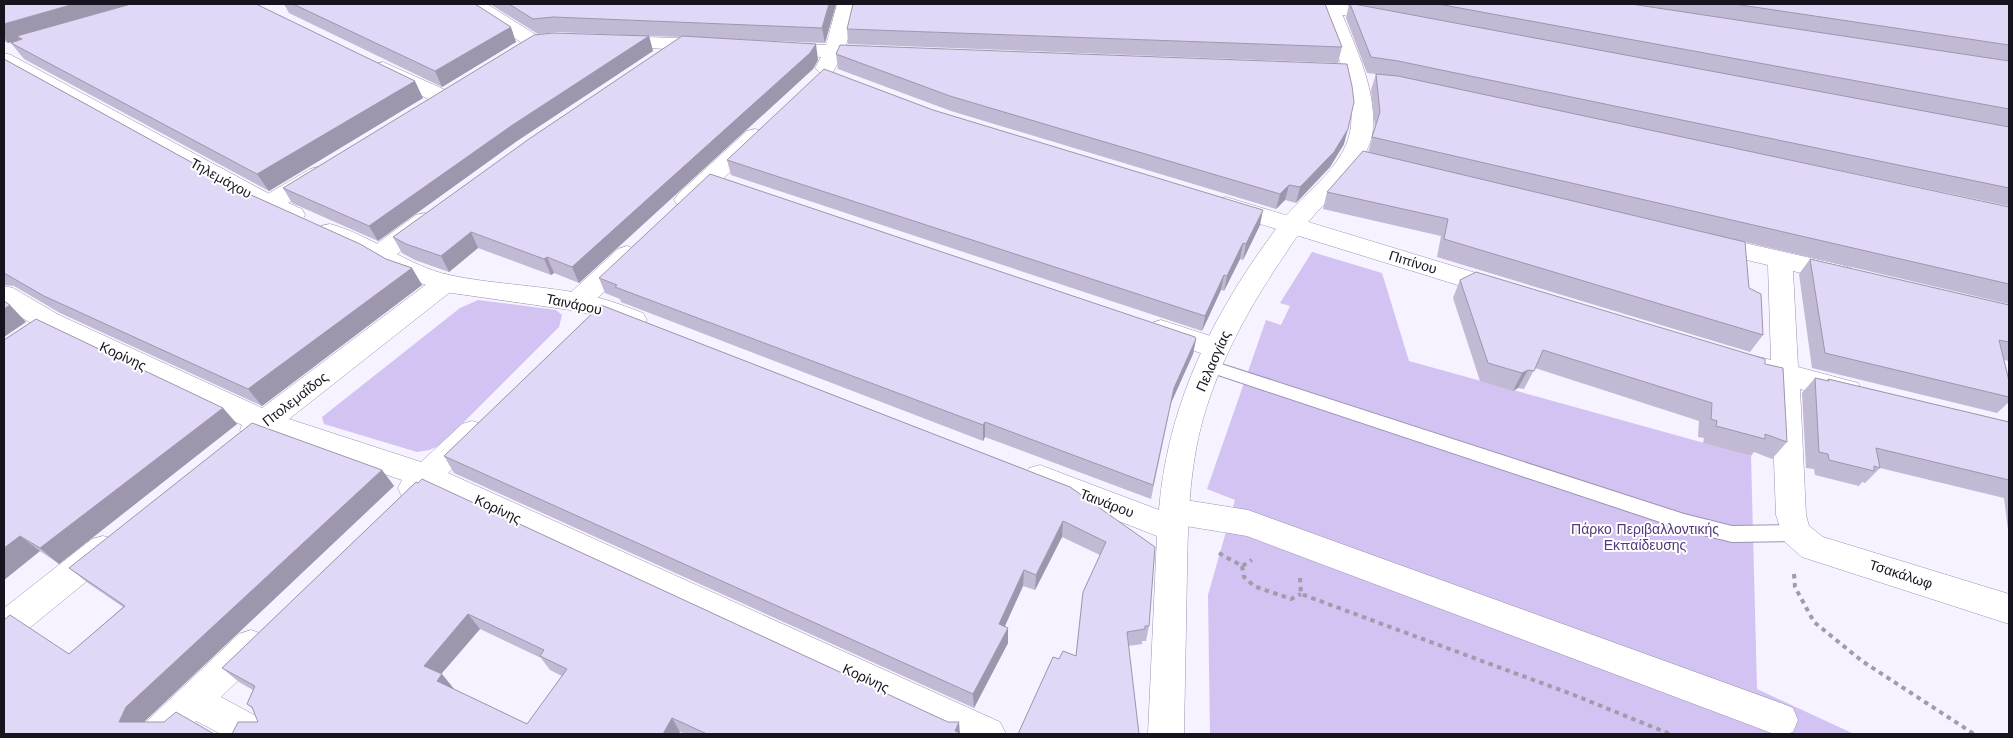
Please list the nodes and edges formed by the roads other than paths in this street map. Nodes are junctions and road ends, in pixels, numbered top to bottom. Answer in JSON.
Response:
{"nodes":[{"id":1,"x":474,"y":4,"type":"edge"},
{"id":2,"x":847,"y":4,"type":"edge"},
{"id":3,"x":1328,"y":5,"type":"edge"},
{"id":4,"x":1402,"y":21,"type":"edge"},
{"id":5,"x":681,"y":44,"type":"junction"},
{"id":6,"x":729,"y":46,"type":"edge"},
{"id":7,"x":757,"y":48,"type":"edge"},
{"id":8,"x":834,"y":52,"type":"junction"},
{"id":9,"x":10,"y":53,"type":"edge"},
{"id":10,"x":894,"y":54,"type":"edge"},
{"id":11,"x":364,"y":59,"type":"edge"},
{"id":12,"x":648,"y":66,"type":"edge"},
{"id":13,"x":1346,"y":74,"type":"junction"},
{"id":14,"x":825,"y":79,"type":"edge"},
{"id":15,"x":1380,"y":82,"type":"edge"},
{"id":16,"x":442,"y":98,"type":"edge"},
{"id":17,"x":774,"y":119,"type":"edge"},
{"id":18,"x":1351,"y":158,"type":"junction"},
{"id":19,"x":335,"y":164,"type":"edge"},
{"id":20,"x":1378,"y":164,"type":"edge"},
{"id":21,"x":710,"y":178,"type":"junction"},
{"id":22,"x":738,"y":187,"type":"edge"},
{"id":23,"x":1208,"y":200,"type":"edge"},
{"id":24,"x":268,"y":204,"type":"junction"},
{"id":25,"x":442,"y":210,"type":"edge"},
{"id":26,"x":668,"y":217,"type":"edge"},
{"id":27,"x":1292,"y":225,"type":"junction"},
{"id":28,"x":1684,"y":237,"type":"edge"},
{"id":29,"x":640,"y":243,"type":"edge"},
{"id":30,"x":380,"y":254,"type":"junction"},
{"id":31,"x":1780,"y":260,"type":"junction"},
{"id":32,"x":1866,"y":280,"type":"edge"},
{"id":33,"x":445,"y":283,"type":"junction"},
{"id":34,"x":4,"y":295,"type":"edge"},
{"id":35,"x":1520,"y":295,"type":"edge"},
{"id":36,"x":587,"y":313,"type":"junction"},
{"id":37,"x":1142,"y":324,"type":"edge"},
{"id":38,"x":658,"y":330,"type":"edge"},
{"id":39,"x":1719,"y":355,"type":"edge"},
{"id":40,"x":1212,"y":357,"type":"junction"},
{"id":41,"x":1786,"y":375,"type":"junction"},
{"id":42,"x":1873,"y":397,"type":"edge"},
{"id":43,"x":489,"y":416,"type":"edge"},
{"id":44,"x":264,"y":422,"type":"junction"},
{"id":45,"x":234,"y":446,"type":"edge"},
{"id":46,"x":1012,"y":467,"type":"edge"},
{"id":47,"x":426,"y":476,"type":"junction"},
{"id":48,"x":390,"y":510,"type":"edge"},
{"id":49,"x":1173,"y":520,"type":"junction"},
{"id":50,"x":126,"y":531,"type":"edge"},
{"id":51,"x":1796,"y":534,"type":"junction"},
{"id":52,"x":2009,"y":609,"type":"edge"},
{"id":53,"x":271,"y":626,"type":"edge"},
{"id":54,"x":4,"y":628,"type":"edge"},
{"id":55,"x":194,"y":701,"type":"junction"},
{"id":56,"x":1781,"y":720,"type":"dead end"},
{"id":57,"x":158,"y":734,"type":"edge"},
{"id":58,"x":255,"y":734,"type":"edge"},
{"id":59,"x":988,"y":734,"type":"edge"},
{"id":60,"x":1166,"y":734,"type":"edge"}],
"edges":[{"from":1,"to":5,"type":"street"},
{"from":2,"to":8,"type":"street"},
{"from":3,"to":4,"type":"street"},
{"from":3,"to":13,"type":"street","name":"Πελασγίας"},
{"from":5,"to":6,"type":"street"},
{"from":5,"to":12,"type":"street"},
{"from":7,"to":8,"type":"street"},
{"from":8,"to":10,"type":"street"},
{"from":8,"to":14,"type":"street"},
{"from":9,"to":24,"type":"street","name":"Τηλεμάχου"},
{"from":11,"to":16,"type":"street"},
{"from":13,"to":15,"type":"street"},
{"from":13,"to":18,"type":"street","name":"Πελασγίας"},
{"from":17,"to":21,"type":"street"},
{"from":18,"to":20,"type":"street"},
{"from":18,"to":27,"type":"street","name":"Πελασγίας"},
{"from":19,"to":24,"type":"street"},
{"from":21,"to":22,"type":"street"},
{"from":21,"to":26,"type":"street"},
{"from":23,"to":27,"type":"street","name":"Πιπίνου"},
{"from":24,"to":30,"type":"street","name":"Τηλεμάχου"},
{"from":25,"to":30,"type":"street"},
{"from":27,"to":35,"type":"street","name":"Πιπίνου"},
{"from":27,"to":40,"type":"street","name":"Πελασγίας"},
{"from":28,"to":31,"type":"street"},
{"from":29,"to":36,"type":"street"},
{"from":30,"to":33,"type":"street","name":"Τηλεμάχου"},
{"from":31,"to":32,"type":"street"},
{"from":31,"to":41,"type":"street"},
{"from":33,"to":36,"type":"street","name":"Ταινάρου"},
{"from":33,"to":44,"type":"street","name":"Πτολεμαΐδος"},
{"from":34,"to":44,"type":"street","name":"Κορίνης"},
{"from":36,"to":38,"type":"street","name":"Ταινάρου"},
{"from":37,"to":40,"type":"street"},
{"from":39,"to":41,"type":"street"},
{"from":40,"to":49,"type":"street","name":"Πελασγίας"},
{"from":40,"to":51,"type":"lane"},
{"from":41,"to":42,"type":"street"},
{"from":41,"to":51,"type":"street"},
{"from":43,"to":47,"type":"street"},
{"from":44,"to":45,"type":"street","name":"Πτολεμαΐδος"},
{"from":44,"to":47,"type":"street","name":"Κορίνης"},
{"from":46,"to":49,"type":"street","name":"Ταινάρου"},
{"from":47,"to":48,"type":"street"},
{"from":47,"to":59,"type":"street","name":"Κορίνης"},
{"from":49,"to":56,"type":"street","name":"Ταινάρου"},
{"from":49,"to":60,"type":"street","name":"Πελασγίας"},
{"from":50,"to":54,"type":"street"},
{"from":51,"to":52,"type":"street","name":"Τσακάλωφ"},
{"from":53,"to":55,"type":"street"},
{"from":55,"to":57,"type":"street"},
{"from":55,"to":58,"type":"street"}]}
